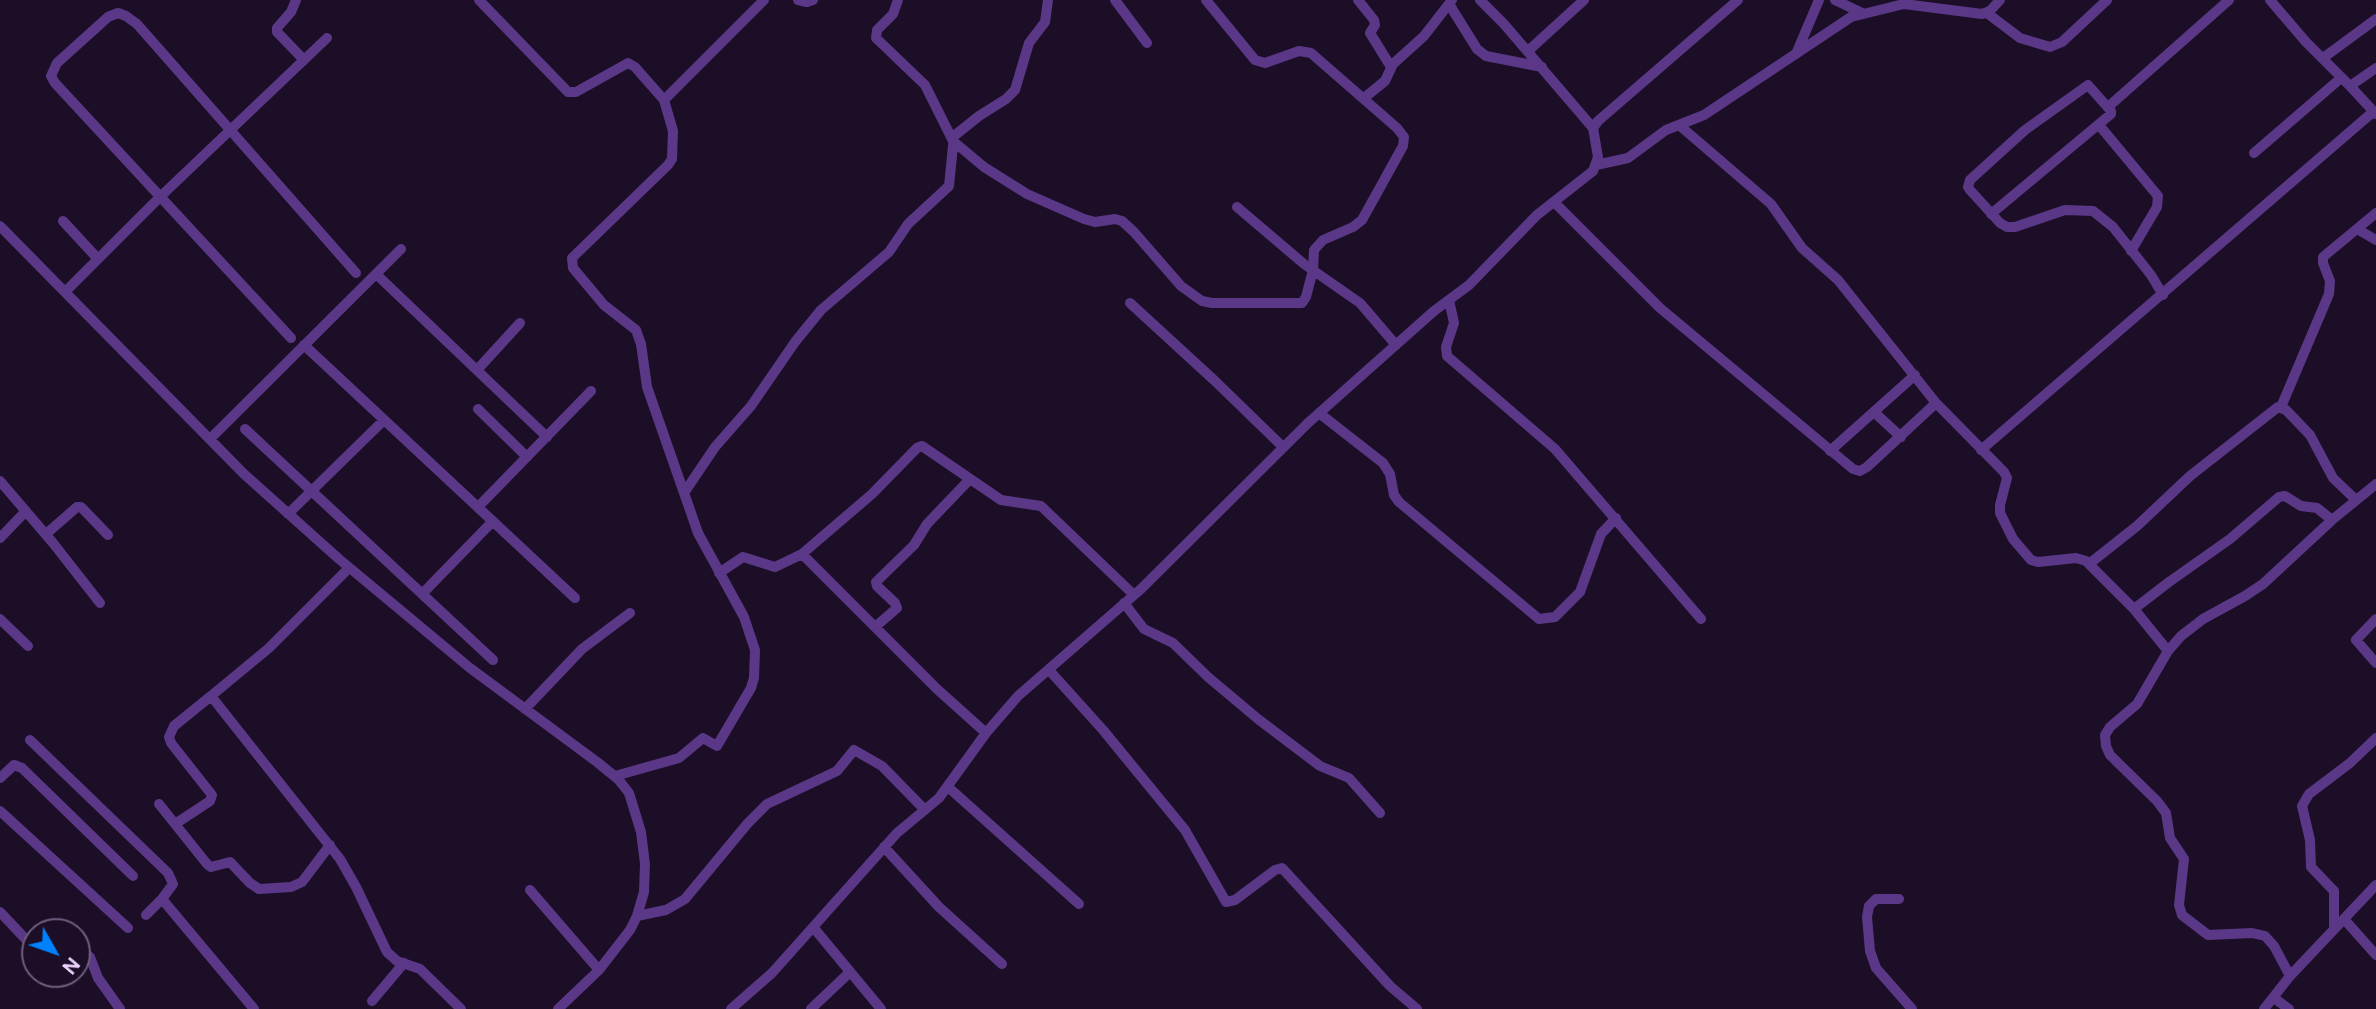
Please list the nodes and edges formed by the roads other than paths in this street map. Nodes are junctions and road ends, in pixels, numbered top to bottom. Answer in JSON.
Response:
{"nodes":[{"id":1,"x":296,"y":0,"type":"edge"},
{"id":2,"x":479,"y":0,"type":"edge"},
{"id":3,"x":764,"y":0,"type":"edge"},
{"id":4,"x":797,"y":0,"type":"edge"},
{"id":5,"x":813,"y":0,"type":"edge"},
{"id":6,"x":898,"y":0,"type":"edge"},
{"id":7,"x":1048,"y":0,"type":"edge"},
{"id":8,"x":1115,"y":0,"type":"edge"},
{"id":9,"x":1206,"y":0,"type":"edge"},
{"id":10,"x":1358,"y":0,"type":"edge"},
{"id":11,"x":1480,"y":0,"type":"edge"},
{"id":12,"x":1584,"y":0,"type":"edge"},
{"id":13,"x":1738,"y":0,"type":"edge"},
{"id":14,"x":1819,"y":0,"type":"edge"},
{"id":15,"x":2000,"y":0,"type":"edge"},
{"id":16,"x":2107,"y":0,"type":"edge"},
{"id":17,"x":2229,"y":0,"type":"edge"},
{"id":18,"x":2270,"y":0,"type":"edge"},
{"id":19,"x":1842,"y":1,"type":"edge"},
{"id":20,"x":1451,"y":2,"type":"edge"},
{"id":21,"x":1862,"y":13,"type":"junction"},
{"id":22,"x":1987,"y":13,"type":"junction"},
{"id":23,"x":2376,"y":19,"type":"edge"},
{"id":24,"x":327,"y":38,"type":"dead end"},
{"id":25,"x":1147,"y":43,"type":"dead end"},
{"id":26,"x":1528,"y":51,"type":"junction"},
{"id":27,"x":1796,"y":54,"type":"junction"},
{"id":28,"x":2323,"y":58,"type":"junction"},
{"id":29,"x":304,"y":60,"type":"junction"},
{"id":30,"x":1391,"y":67,"type":"junction"},
{"id":31,"x":1542,"y":67,"type":"junction"},
{"id":32,"x":2376,"y":68,"type":"edge"},
{"id":33,"x":2346,"y":82,"type":"junction"},
{"id":34,"x":1364,"y":98,"type":"junction"},
{"id":35,"x":664,"y":100,"type":"junction"},
{"id":36,"x":2108,"y":107,"type":"junction"},
{"id":37,"x":2375,"y":113,"type":"edge"},
{"id":38,"x":1679,"y":125,"type":"junction"},
{"id":39,"x":2099,"y":125,"type":"junction"},
{"id":40,"x":1593,"y":128,"type":"junction"},
{"id":41,"x":230,"y":130,"type":"junction"},
{"id":42,"x":953,"y":141,"type":"junction"},
{"id":43,"x":2254,"y":153,"type":"dead end"},
{"id":44,"x":1596,"y":165,"type":"junction"},
{"id":45,"x":161,"y":196,"type":"junction"},
{"id":46,"x":1554,"y":202,"type":"junction"},
{"id":47,"x":1237,"y":207,"type":"dead end"},
{"id":48,"x":1991,"y":214,"type":"junction"},
{"id":49,"x":2376,"y":214,"type":"edge"},
{"id":50,"x":63,"y":221,"type":"dead end"},
{"id":51,"x":0,"y":226,"type":"edge"},
{"id":52,"x":2357,"y":229,"type":"junction"},
{"id":53,"x":2376,"y":240,"type":"edge"},
{"id":54,"x":401,"y":249,"type":"dead end"},
{"id":55,"x":2132,"y":251,"type":"junction"},
{"id":56,"x":98,"y":259,"type":"junction"},
{"id":57,"x":1313,"y":270,"type":"junction"},
{"id":58,"x":356,"y":273,"type":"dead end"},
{"id":59,"x":376,"y":274,"type":"junction"},
{"id":60,"x":66,"y":291,"type":"junction"},
{"id":61,"x":2163,"y":295,"type":"junction"},
{"id":62,"x":1449,"y":300,"type":"junction"},
{"id":63,"x":1130,"y":303,"type":"dead end"},
{"id":64,"x":520,"y":323,"type":"dead end"},
{"id":65,"x":291,"y":338,"type":"dead end"},
{"id":66,"x":304,"y":345,"type":"junction"},
{"id":67,"x":1396,"y":345,"type":"junction"},
{"id":68,"x":477,"y":370,"type":"junction"},
{"id":69,"x":1915,"y":375,"type":"junction"},
{"id":70,"x":591,"y":391,"type":"dead end"},
{"id":71,"x":1936,"y":402,"type":"junction"},
{"id":72,"x":2281,"y":407,"type":"junction"},
{"id":73,"x":478,"y":409,"type":"dead end"},
{"id":74,"x":1319,"y":412,"type":"junction"},
{"id":75,"x":1874,"y":412,"type":"junction"},
{"id":76,"x":384,"y":420,"type":"junction"},
{"id":77,"x":245,"y":429,"type":"dead end"},
{"id":78,"x":547,"y":436,"type":"junction"},
{"id":79,"x":1900,"y":437,"type":"junction"},
{"id":80,"x":209,"y":439,"type":"junction"},
{"id":81,"x":1283,"y":447,"type":"junction"},
{"id":82,"x":1981,"y":450,"type":"junction"},
{"id":83,"x":1830,"y":451,"type":"junction"},
{"id":84,"x":527,"y":457,"type":"junction"},
{"id":85,"x":970,"y":479,"type":"junction"},
{"id":86,"x":0,"y":481,"type":"edge"},
{"id":87,"x":2376,"y":484,"type":"edge"},
{"id":88,"x":311,"y":492,"type":"junction"},
{"id":89,"x":684,"y":493,"type":"junction"},
{"id":90,"x":2356,"y":500,"type":"junction"},
{"id":91,"x":478,"y":507,"type":"junction"},
{"id":92,"x":26,"y":511,"type":"junction"},
{"id":93,"x":288,"y":514,"type":"junction"},
{"id":94,"x":1616,"y":518,"type":"junction"},
{"id":95,"x":2332,"y":520,"type":"junction"},
{"id":96,"x":493,"y":521,"type":"junction"},
{"id":97,"x":46,"y":534,"type":"junction"},
{"id":98,"x":108,"y":535,"type":"dead end"},
{"id":99,"x":0,"y":538,"type":"edge"},
{"id":100,"x":802,"y":554,"type":"junction"},
{"id":101,"x":2089,"y":564,"type":"junction"},
{"id":102,"x":349,"y":568,"type":"junction"},
{"id":103,"x":719,"y":573,"type":"junction"},
{"id":104,"x":422,"y":594,"type":"junction"},
{"id":105,"x":1134,"y":595,"type":"junction"},
{"id":106,"x":575,"y":598,"type":"dead end"},
{"id":107,"x":100,"y":603,"type":"dead end"},
{"id":108,"x":1124,"y":603,"type":"junction"},
{"id":109,"x":2134,"y":609,"type":"junction"},
{"id":110,"x":630,"y":613,"type":"dead end"},
{"id":111,"x":0,"y":619,"type":"edge"},
{"id":112,"x":1701,"y":619,"type":"dead end"},
{"id":113,"x":2376,"y":619,"type":"edge"},
{"id":114,"x":875,"y":626,"type":"junction"},
{"id":115,"x":29,"y":646,"type":"dead end"},
{"id":116,"x":2168,"y":651,"type":"junction"},
{"id":117,"x":493,"y":660,"type":"dead end"},
{"id":118,"x":2376,"y":663,"type":"edge"},
{"id":119,"x":1049,"y":670,"type":"junction"},
{"id":120,"x":211,"y":696,"type":"junction"},
{"id":121,"x":525,"y":709,"type":"junction"},
{"id":122,"x":986,"y":733,"type":"junction"},
{"id":123,"x":2376,"y":738,"type":"edge"},
{"id":124,"x":30,"y":740,"type":"dead end"},
{"id":125,"x":615,"y":776,"type":"junction"},
{"id":126,"x":0,"y":778,"type":"edge"},
{"id":127,"x":948,"y":787,"type":"junction"},
{"id":128,"x":159,"y":804,"type":"dead end"},
{"id":129,"x":925,"y":810,"type":"junction"},
{"id":130,"x":0,"y":811,"type":"edge"},
{"id":131,"x":1380,"y":813,"type":"dead end"},
{"id":132,"x":175,"y":824,"type":"junction"},
{"id":133,"x":330,"y":845,"type":"junction"},
{"id":134,"x":884,"y":847,"type":"junction"},
{"id":135,"x":133,"y":876,"type":"dead end"},
{"id":136,"x":2376,"y":886,"type":"edge"},
{"id":137,"x":530,"y":890,"type":"dead end"},
{"id":138,"x":1899,"y":898,"type":"dead end"},
{"id":139,"x":162,"y":899,"type":"junction"},
{"id":140,"x":1079,"y":904,"type":"dead end"},
{"id":141,"x":0,"y":912,"type":"edge"},
{"id":142,"x":146,"y":915,"type":"dead end"},
{"id":143,"x":637,"y":916,"type":"junction"},
{"id":144,"x":2344,"y":919,"type":"junction"},
{"id":145,"x":813,"y":927,"type":"junction"},
{"id":146,"x":128,"y":928,"type":"dead end"},
{"id":147,"x":2334,"y":929,"type":"junction"},
{"id":148,"x":21,"y":934,"type":"edge"},
{"id":149,"x":2376,"y":955,"type":"edge"},
{"id":150,"x":91,"y":960,"type":"edge"},
{"id":151,"x":404,"y":963,"type":"junction"},
{"id":152,"x":1003,"y":964,"type":"dead end"},
{"id":153,"x":599,"y":970,"type":"junction"},
{"id":154,"x":850,"y":972,"type":"junction"},
{"id":155,"x":2290,"y":976,"type":"junction"},
{"id":156,"x":2274,"y":998,"type":"junction"},
{"id":157,"x":568,"y":1000,"type":"junction"},
{"id":158,"x":372,"y":1001,"type":"dead end"},
{"id":159,"x":120,"y":1009,"type":"edge"},
{"id":160,"x":254,"y":1009,"type":"edge"},
{"id":161,"x":461,"y":1009,"type":"edge"},
{"id":162,"x":558,"y":1009,"type":"edge"},
{"id":163,"x":576,"y":1009,"type":"edge"},
{"id":164,"x":731,"y":1009,"type":"edge"},
{"id":165,"x":811,"y":1009,"type":"edge"},
{"id":166,"x":881,"y":1009,"type":"edge"},
{"id":167,"x":1418,"y":1009,"type":"edge"},
{"id":168,"x":1912,"y":1009,"type":"edge"},
{"id":169,"x":2264,"y":1009,"type":"edge"},
{"id":170,"x":2289,"y":1009,"type":"edge"}],
"edges":[{"from":1,"to":29,"type":"street"},
{"from":2,"to":35,"type":"street"},
{"from":3,"to":35,"type":"street"},
{"from":4,"to":5,"type":"street"},
{"from":6,"to":42,"type":"street"},
{"from":7,"to":42,"type":"street"},
{"from":8,"to":25,"type":"street"},
{"from":9,"to":34,"type":"street"},
{"from":10,"to":30,"type":"street"},
{"from":11,"to":26,"type":"street"},
{"from":12,"to":26,"type":"street"},
{"from":13,"to":40,"type":"street"},
{"from":14,"to":27,"type":"street"},
{"from":15,"to":22,"type":"street"},
{"from":16,"to":22,"type":"street"},
{"from":17,"to":36,"type":"street"},
{"from":18,"to":28,"type":"street"},
{"from":19,"to":21,"type":"street"},
{"from":20,"to":30,"type":"street"},
{"from":20,"to":31,"type":"street"},
{"from":21,"to":22,"type":"street"},
{"from":21,"to":27,"type":"street"},
{"from":23,"to":28,"type":"street"},
{"from":24,"to":29,"type":"street"},
{"from":26,"to":31,"type":"street"},
{"from":27,"to":38,"type":"street"},
{"from":28,"to":33,"type":"street"},
{"from":29,"to":41,"type":"street"},
{"from":30,"to":34,"type":"street"},
{"from":31,"to":40,"type":"street"},
{"from":32,"to":33,"type":"street"},
{"from":33,"to":37,"type":"street"},
{"from":33,"to":43,"type":"street"},
{"from":34,"to":57,"type":"street"},
{"from":35,"to":89,"type":"street"},
{"from":36,"to":39,"type":"street"},
{"from":36,"to":48,"type":"street"},
{"from":37,"to":61,"type":"street"},
{"from":38,"to":44,"type":"street"},
{"from":38,"to":69,"type":"street"},
{"from":39,"to":48,"type":"street"},
{"from":39,"to":55,"type":"street"},
{"from":40,"to":44,"type":"street"},
{"from":41,"to":45,"type":"street"},
{"from":41,"to":45,"type":"street"},
{"from":41,"to":58,"type":"street"},
{"from":42,"to":57,"type":"street"},
{"from":42,"to":89,"type":"street"},
{"from":44,"to":46,"type":"street"},
{"from":45,"to":56,"type":"street"},
{"from":45,"to":65,"type":"street"},
{"from":46,"to":62,"type":"street"},
{"from":46,"to":83,"type":"street"},
{"from":47,"to":57,"type":"street"},
{"from":48,"to":55,"type":"street"},
{"from":49,"to":52,"type":"street"},
{"from":50,"to":56,"type":"street"},
{"from":51,"to":60,"type":"street"},
{"from":52,"to":53,"type":"street"},
{"from":52,"to":72,"type":"street"},
{"from":54,"to":59,"type":"street"},
{"from":55,"to":61,"type":"street"},
{"from":56,"to":60,"type":"street"},
{"from":57,"to":67,"type":"street"},
{"from":59,"to":66,"type":"street"},
{"from":59,"to":68,"type":"street"},
{"from":60,"to":80,"type":"street"},
{"from":61,"to":82,"type":"street"},
{"from":62,"to":67,"type":"street"},
{"from":62,"to":94,"type":"street"},
{"from":63,"to":81,"type":"street"},
{"from":64,"to":68,"type":"street"},
{"from":66,"to":76,"type":"street"},
{"from":66,"to":80,"type":"street"},
{"from":67,"to":74,"type":"street"},
{"from":68,"to":78,"type":"street"},
{"from":69,"to":71,"type":"street"},
{"from":69,"to":75,"type":"street"},
{"from":70,"to":78,"type":"street"},
{"from":71,"to":79,"type":"street"},
{"from":71,"to":82,"type":"street"},
{"from":72,"to":90,"type":"street"},
{"from":72,"to":101,"type":"street"},
{"from":73,"to":84,"type":"street"},
{"from":74,"to":81,"type":"street"},
{"from":74,"to":94,"type":"street"},
{"from":75,"to":79,"type":"street"},
{"from":75,"to":83,"type":"street"},
{"from":76,"to":88,"type":"street"},
{"from":76,"to":91,"type":"street"},
{"from":77,"to":88,"type":"street"},
{"from":78,"to":84,"type":"street"},
{"from":79,"to":83,"type":"street"},
{"from":80,"to":93,"type":"street"},
{"from":81,"to":105,"type":"street"},
{"from":82,"to":101,"type":"street"},
{"from":84,"to":91,"type":"street"},
{"from":85,"to":100,"type":"street"},
{"from":85,"to":105,"type":"street"},
{"from":85,"to":114,"type":"street"},
{"from":86,"to":92,"type":"street"},
{"from":87,"to":90,"type":"street"},
{"from":88,"to":93,"type":"street"},
{"from":88,"to":104,"type":"street"},
{"from":89,"to":103,"type":"street"},
{"from":90,"to":95,"type":"street"},
{"from":91,"to":96,"type":"street"},
{"from":92,"to":97,"type":"street"},
{"from":92,"to":99,"type":"street"},
{"from":93,"to":102,"type":"street"},
{"from":94,"to":112,"type":"street"},
{"from":95,"to":109,"type":"street"},
{"from":95,"to":116,"type":"street"},
{"from":96,"to":104,"type":"street"},
{"from":96,"to":106,"type":"street"},
{"from":97,"to":98,"type":"street"},
{"from":97,"to":107,"type":"street"},
{"from":100,"to":103,"type":"street"},
{"from":100,"to":114,"type":"street"},
{"from":101,"to":109,"type":"street"},
{"from":102,"to":120,"type":"street"},
{"from":102,"to":121,"type":"street"},
{"from":103,"to":125,"type":"street"},
{"from":104,"to":117,"type":"street"},
{"from":105,"to":108,"type":"street"},
{"from":108,"to":119,"type":"street"},
{"from":108,"to":131,"type":"street"},
{"from":109,"to":116,"type":"street"},
{"from":110,"to":121,"type":"street"},
{"from":111,"to":115,"type":"street"},
{"from":113,"to":118,"type":"street"},
{"from":114,"to":122,"type":"street"},
{"from":116,"to":155,"type":"street"},
{"from":119,"to":122,"type":"street"},
{"from":119,"to":167,"type":"street"},
{"from":120,"to":132,"type":"street"},
{"from":120,"to":133,"type":"street"},
{"from":121,"to":125,"type":"street"},
{"from":122,"to":127,"type":"street"},
{"from":123,"to":147,"type":"street"},
{"from":124,"to":139,"type":"street"},
{"from":125,"to":143,"type":"street"},
{"from":126,"to":135,"type":"street"},
{"from":127,"to":129,"type":"street"},
{"from":127,"to":140,"type":"street"},
{"from":128,"to":132,"type":"street"},
{"from":129,"to":134,"type":"street"},
{"from":129,"to":143,"type":"street"},
{"from":130,"to":146,"type":"street"},
{"from":132,"to":133,"type":"street"},
{"from":133,"to":151,"type":"street"},
{"from":134,"to":145,"type":"street"},
{"from":134,"to":152,"type":"street"},
{"from":136,"to":144,"type":"street"},
{"from":137,"to":153,"type":"street"},
{"from":138,"to":168,"type":"street"},
{"from":139,"to":142,"type":"street"},
{"from":139,"to":160,"type":"street"},
{"from":141,"to":148,"type":"street"},
{"from":143,"to":153,"type":"street"},
{"from":144,"to":147,"type":"street"},
{"from":144,"to":149,"type":"street"},
{"from":145,"to":154,"type":"street"},
{"from":145,"to":164,"type":"street"},
{"from":147,"to":155,"type":"street"},
{"from":150,"to":159,"type":"street"},
{"from":151,"to":158,"type":"street"},
{"from":151,"to":161,"type":"street"},
{"from":153,"to":157,"type":"street"},
{"from":154,"to":165,"type":"street"},
{"from":154,"to":166,"type":"street"},
{"from":155,"to":156,"type":"street"},
{"from":156,"to":169,"type":"street"},
{"from":156,"to":170,"type":"street"},
{"from":157,"to":162,"type":"street"},
{"from":157,"to":163,"type":"street"}]}
